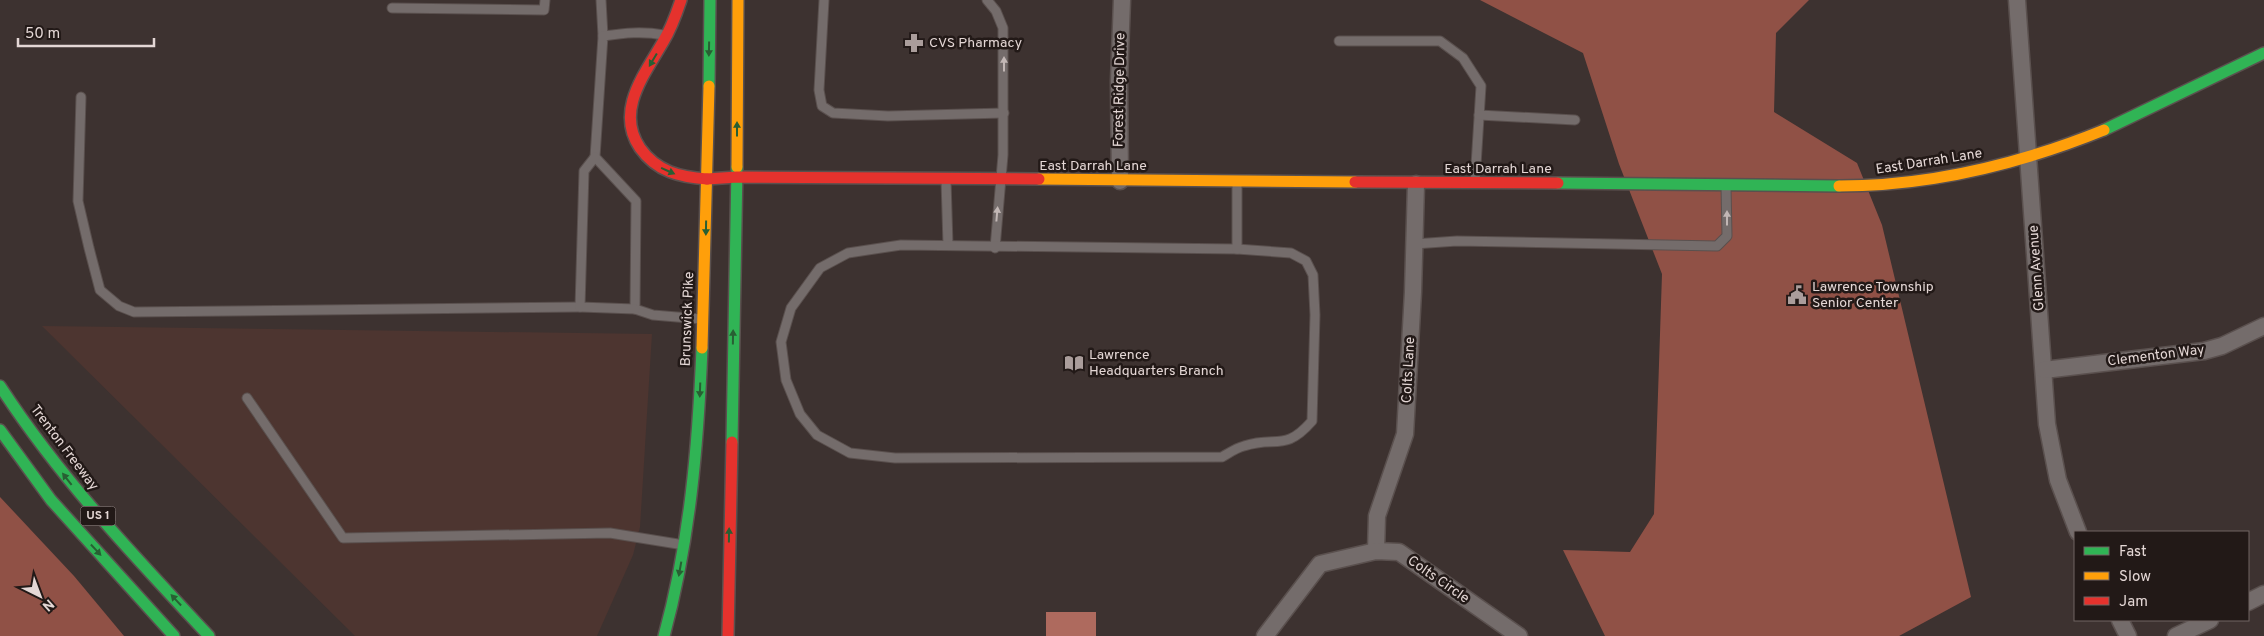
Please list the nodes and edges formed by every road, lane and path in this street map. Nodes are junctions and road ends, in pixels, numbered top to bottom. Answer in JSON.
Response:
{"nodes":[{"id":1,"x":545,"y":0,"type":"edge"},
{"id":2,"x":601,"y":0,"type":"edge"},
{"id":3,"x":681,"y":0,"type":"edge"},
{"id":4,"x":710,"y":0,"type":"edge"},
{"id":5,"x":738,"y":0,"type":"edge"},
{"id":6,"x":824,"y":0,"type":"edge"},
{"id":7,"x":986,"y":0,"type":"edge"},
{"id":8,"x":1122,"y":0,"type":"edge"},
{"id":9,"x":2017,"y":0,"type":"edge"},
{"id":10,"x":392,"y":8,"type":"dead end"},
{"id":11,"x":603,"y":36,"type":"junction"},
{"id":12,"x":667,"y":36,"type":"junction"},
{"id":13,"x":1339,"y":41,"type":"dead end"},
{"id":14,"x":2264,"y":54,"type":"edge"},
{"id":15,"x":81,"y":97,"type":"dead end"},
{"id":16,"x":1004,"y":113,"type":"junction"},
{"id":17,"x":1479,"y":115,"type":"junction"},
{"id":18,"x":1575,"y":120,"type":"dead end"},
{"id":19,"x":596,"y":157,"type":"junction"},
{"id":20,"x":2029,"y":157,"type":"junction"},
{"id":21,"x":737,"y":177,"type":"junction"},
{"id":22,"x":707,"y":179,"type":"junction"},
{"id":23,"x":946,"y":179,"type":"junction"},
{"id":24,"x":1000,"y":180,"type":"junction"},
{"id":25,"x":1120,"y":181,"type":"junction"},
{"id":26,"x":1237,"y":182,"type":"junction"},
{"id":27,"x":1416,"y":184,"type":"junction"},
{"id":28,"x":1475,"y":184,"type":"junction"},
{"id":29,"x":1726,"y":186,"type":"junction"},
{"id":30,"x":948,"y":244,"type":"junction"},
{"id":31,"x":1414,"y":244,"type":"junction"},
{"id":32,"x":995,"y":248,"type":"junction"},
{"id":33,"x":1237,"y":249,"type":"junction"},
{"id":34,"x":580,"y":307,"type":"junction"},
{"id":35,"x":635,"y":309,"type":"junction"},
{"id":36,"x":703,"y":319,"type":"junction"},
{"id":37,"x":2264,"y":326,"type":"edge"},
{"id":38,"x":2044,"y":370,"type":"junction"},
{"id":39,"x":0,"y":386,"type":"edge"},
{"id":40,"x":247,"y":398,"type":"dead end"},
{"id":41,"x":0,"y":430,"type":"edge"},
{"id":42,"x":2078,"y":531,"type":"edge"},
{"id":43,"x":684,"y":545,"type":"junction"},
{"id":44,"x":1376,"y":551,"type":"junction"},
{"id":45,"x":2264,"y":594,"type":"edge"},
{"id":46,"x":2249,"y":602,"type":"edge"},
{"id":47,"x":2120,"y":621,"type":"edge"},
{"id":48,"x":2208,"y":621,"type":"edge"},
{"id":49,"x":174,"y":636,"type":"edge"},
{"id":50,"x":209,"y":636,"type":"edge"},
{"id":51,"x":664,"y":636,"type":"edge"},
{"id":52,"x":728,"y":636,"type":"edge"},
{"id":53,"x":1265,"y":636,"type":"edge"},
{"id":54,"x":1519,"y":636,"type":"edge"},
{"id":55,"x":2128,"y":636,"type":"edge"},
{"id":56,"x":2176,"y":636,"type":"edge"}],
"edges":[{"from":1,"to":10,"type":"lane"},
{"from":2,"to":11,"type":"lane"},
{"from":3,"to":12,"type":"main road","name":"East Darrah Lane"},
{"from":4,"to":22,"type":"main road","name":"Brunswick Pike","one_way":true},
{"from":21,"to":5,"type":"main road","one_way":true},
{"from":6,"to":16,"type":"lane"},
{"from":16,"to":7,"type":"lane","one_way":true},
{"from":8,"to":25,"type":"street","name":"Forest Ridge Drive"},
{"from":9,"to":20,"type":"street","name":"Glenn Avenue"},
{"from":11,"to":12,"type":"lane"},
{"from":11,"to":19,"type":"lane"},
{"from":12,"to":22,"type":"main road","name":"East Darrah Lane","one_way":true},
{"from":13,"to":17,"type":"lane"},
{"from":14,"to":20,"type":"main road","name":"East Darrah Lane"},
{"from":15,"to":34,"type":"lane"},
{"from":16,"to":24,"type":"lane"},
{"from":17,"to":18,"type":"lane"},
{"from":17,"to":28,"type":"lane"},
{"from":19,"to":34,"type":"lane"},
{"from":19,"to":35,"type":"lane"},
{"from":20,"to":29,"type":"main road","name":"East Darrah Lane"},
{"from":20,"to":38,"type":"street","name":"Glenn Avenue"},
{"from":21,"to":22,"type":"main road","name":"East Darrah Lane"},
{"from":21,"to":23,"type":"main road","name":"East Darrah Lane"},
{"from":52,"to":21,"type":"main road","one_way":true},
{"from":22,"to":36,"type":"main road","name":"Brunswick Pike","one_way":true},
{"from":23,"to":24,"type":"main road","name":"East Darrah Lane"},
{"from":23,"to":30,"type":"lane"},
{"from":24,"to":25,"type":"main road","name":"East Darrah Lane"},
{"from":32,"to":24,"type":"lane","one_way":true},
{"from":25,"to":26,"type":"main road","name":"East Darrah Lane"},
{"from":26,"to":27,"type":"main road","name":"East Darrah Lane"},
{"from":26,"to":33,"type":"lane"},
{"from":27,"to":28,"type":"main road","name":"East Darrah Lane"},
{"from":27,"to":31,"type":"street","name":"Colts Lane"},
{"from":28,"to":29,"type":"main road","name":"East Darrah Lane"},
{"from":31,"to":29,"type":"lane","one_way":true},
{"from":30,"to":32,"type":"lane"},
{"from":30,"to":33,"type":"lane"},
{"from":31,"to":44,"type":"street","name":"Colts Lane"},
{"from":32,"to":33,"type":"lane"},
{"from":34,"to":35,"type":"lane"},
{"from":35,"to":36,"type":"lane"},
{"from":36,"to":43,"type":"main road","name":"Brunswick Pike","one_way":true},
{"from":37,"to":38,"type":"street","name":"Clementon Way"},
{"from":38,"to":42,"type":"street","name":"Glenn Avenue"},
{"from":50,"to":39,"type":"main road","name":"Trenton Freeway","number":"US 1","one_way":true},
{"from":40,"to":43,"type":"lane"},
{"from":41,"to":49,"type":"main road","number":"US 1","one_way":true},
{"from":43,"to":51,"type":"main road","name":"Brunswick Pike","one_way":true},
{"from":44,"to":53,"type":"street","name":"Colts Circle"},
{"from":44,"to":54,"type":"street","name":"Colts Circle"},
{"from":45,"to":46,"type":"street"},
{"from":47,"to":55,"type":"street"},
{"from":48,"to":56,"type":"street"}]}
